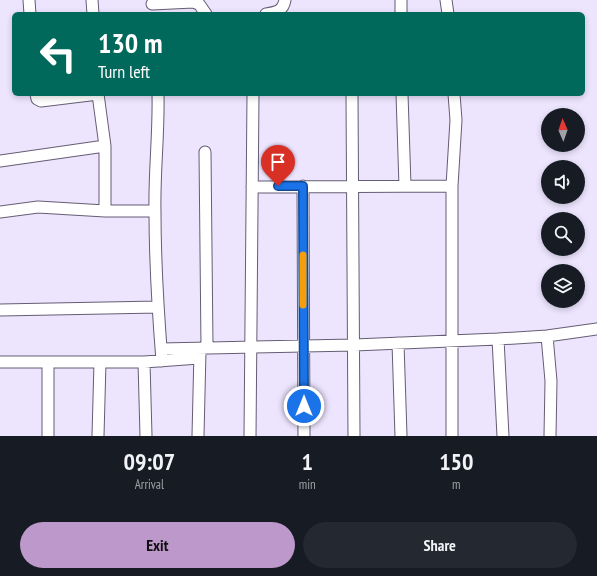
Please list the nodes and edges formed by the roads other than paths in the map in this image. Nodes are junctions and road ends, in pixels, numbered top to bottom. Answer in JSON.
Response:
{"nodes":[{"id":1,"x":29,"y":0,"type":"edge"},
{"id":2,"x":92,"y":0,"type":"edge"},
{"id":3,"x":285,"y":0,"type":"edge"},
{"id":4,"x":401,"y":0,"type":"edge"},
{"id":5,"x":446,"y":0,"type":"edge"},
{"id":6,"x":152,"y":6,"type":"edge"},
{"id":7,"x":30,"y":12,"type":"edge"},
{"id":8,"x":93,"y":12,"type":"edge"},
{"id":9,"x":205,"y":12,"type":"edge"},
{"id":10,"x":275,"y":12,"type":"edge"},
{"id":11,"x":401,"y":12,"type":"edge"},
{"id":12,"x":448,"y":12,"type":"edge"},
{"id":13,"x":36,"y":96,"type":"edge"},
{"id":14,"x":82,"y":96,"type":"edge"},
{"id":15,"x":98,"y":96,"type":"edge"},
{"id":16,"x":158,"y":96,"type":"edge"},
{"id":17,"x":253,"y":96,"type":"edge"},
{"id":18,"x":352,"y":96,"type":"edge"},
{"id":19,"x":402,"y":96,"type":"edge"},
{"id":20,"x":454,"y":96,"type":"edge"},
{"id":21,"x":105,"y":146,"type":"junction"},
{"id":22,"x":205,"y":152,"type":"dead end"},
{"id":23,"x":0,"y":161,"type":"edge"},
{"id":24,"x":303,"y":186,"type":"junction"},
{"id":25,"x":405,"y":186,"type":"junction"},
{"id":26,"x":452,"y":186,"type":"junction"},
{"id":27,"x":252,"y":187,"type":"junction"},
{"id":28,"x":351,"y":187,"type":"junction"},
{"id":29,"x":105,"y":211,"type":"junction"},
{"id":30,"x":155,"y":211,"type":"junction"},
{"id":31,"x":0,"y":212,"type":"edge"},
{"id":32,"x":158,"y":307,"type":"junction"},
{"id":33,"x":0,"y":310,"type":"edge"},
{"id":34,"x":597,"y":331,"type":"edge"},
{"id":35,"x":547,"y":336,"type":"junction"},
{"id":36,"x":498,"y":339,"type":"junction"},
{"id":37,"x":452,"y":340,"type":"junction"},
{"id":38,"x":398,"y":343,"type":"junction"},
{"id":39,"x":354,"y":345,"type":"junction"},
{"id":40,"x":252,"y":346,"type":"junction"},
{"id":41,"x":303,"y":346,"type":"junction"},
{"id":42,"x":161,"y":349,"type":"junction"},
{"id":43,"x":202,"y":351,"type":"junction"},
{"id":44,"x":162,"y":361,"type":"junction"},
{"id":45,"x":0,"y":362,"type":"edge"},
{"id":46,"x":48,"y":362,"type":"junction"},
{"id":47,"x":100,"y":362,"type":"junction"},
{"id":48,"x":144,"y":362,"type":"junction"},
{"id":49,"x":48,"y":436,"type":"edge"},
{"id":50,"x":98,"y":436,"type":"edge"},
{"id":51,"x":146,"y":436,"type":"edge"},
{"id":52,"x":198,"y":436,"type":"edge"},
{"id":53,"x":250,"y":436,"type":"edge"},
{"id":54,"x":304,"y":436,"type":"edge"},
{"id":55,"x":354,"y":436,"type":"edge"},
{"id":56,"x":401,"y":436,"type":"edge"},
{"id":57,"x":452,"y":436,"type":"edge"},
{"id":58,"x":503,"y":436,"type":"edge"},
{"id":59,"x":550,"y":436,"type":"edge"}],
"edges":[{"from":1,"to":7,"type":"street"},
{"from":2,"to":8,"type":"street"},
{"from":3,"to":10,"type":"street"},
{"from":4,"to":11,"type":"street"},
{"from":5,"to":12,"type":"street"},
{"from":6,"to":9,"type":"street"},
{"from":13,"to":14,"type":"street"},
{"from":15,"to":21,"type":"street"},
{"from":16,"to":30,"type":"street"},
{"from":17,"to":27,"type":"street"},
{"from":18,"to":28,"type":"street"},
{"from":19,"to":25,"type":"street"},
{"from":20,"to":26,"type":"street"},
{"from":21,"to":23,"type":"street"},
{"from":21,"to":29,"type":"street"},
{"from":22,"to":43,"type":"street"},
{"from":24,"to":27,"type":"street"},
{"from":24,"to":28,"type":"street"},
{"from":24,"to":41,"type":"street"},
{"from":25,"to":26,"type":"street"},
{"from":25,"to":28,"type":"street"},
{"from":26,"to":37,"type":"street"},
{"from":27,"to":40,"type":"street"},
{"from":28,"to":39,"type":"street"},
{"from":29,"to":30,"type":"street"},
{"from":29,"to":31,"type":"street"},
{"from":30,"to":32,"type":"street"},
{"from":32,"to":33,"type":"street"},
{"from":32,"to":42,"type":"street"},
{"from":34,"to":35,"type":"street"},
{"from":35,"to":36,"type":"street"},
{"from":35,"to":59,"type":"street"},
{"from":36,"to":37,"type":"street"},
{"from":36,"to":58,"type":"street"},
{"from":37,"to":38,"type":"street"},
{"from":37,"to":57,"type":"street"},
{"from":38,"to":39,"type":"street"},
{"from":38,"to":56,"type":"street"},
{"from":39,"to":41,"type":"street"},
{"from":39,"to":55,"type":"street"},
{"from":40,"to":41,"type":"street"},
{"from":40,"to":43,"type":"street"},
{"from":40,"to":53,"type":"street"},
{"from":41,"to":54,"type":"street"},
{"from":42,"to":43,"type":"street"},
{"from":42,"to":44,"type":"street"},
{"from":43,"to":44,"type":"street"},
{"from":43,"to":52,"type":"street"},
{"from":44,"to":48,"type":"street"},
{"from":45,"to":46,"type":"street"},
{"from":46,"to":47,"type":"street"},
{"from":46,"to":49,"type":"street"},
{"from":47,"to":48,"type":"street"},
{"from":47,"to":50,"type":"street"},
{"from":48,"to":51,"type":"street"}]}
